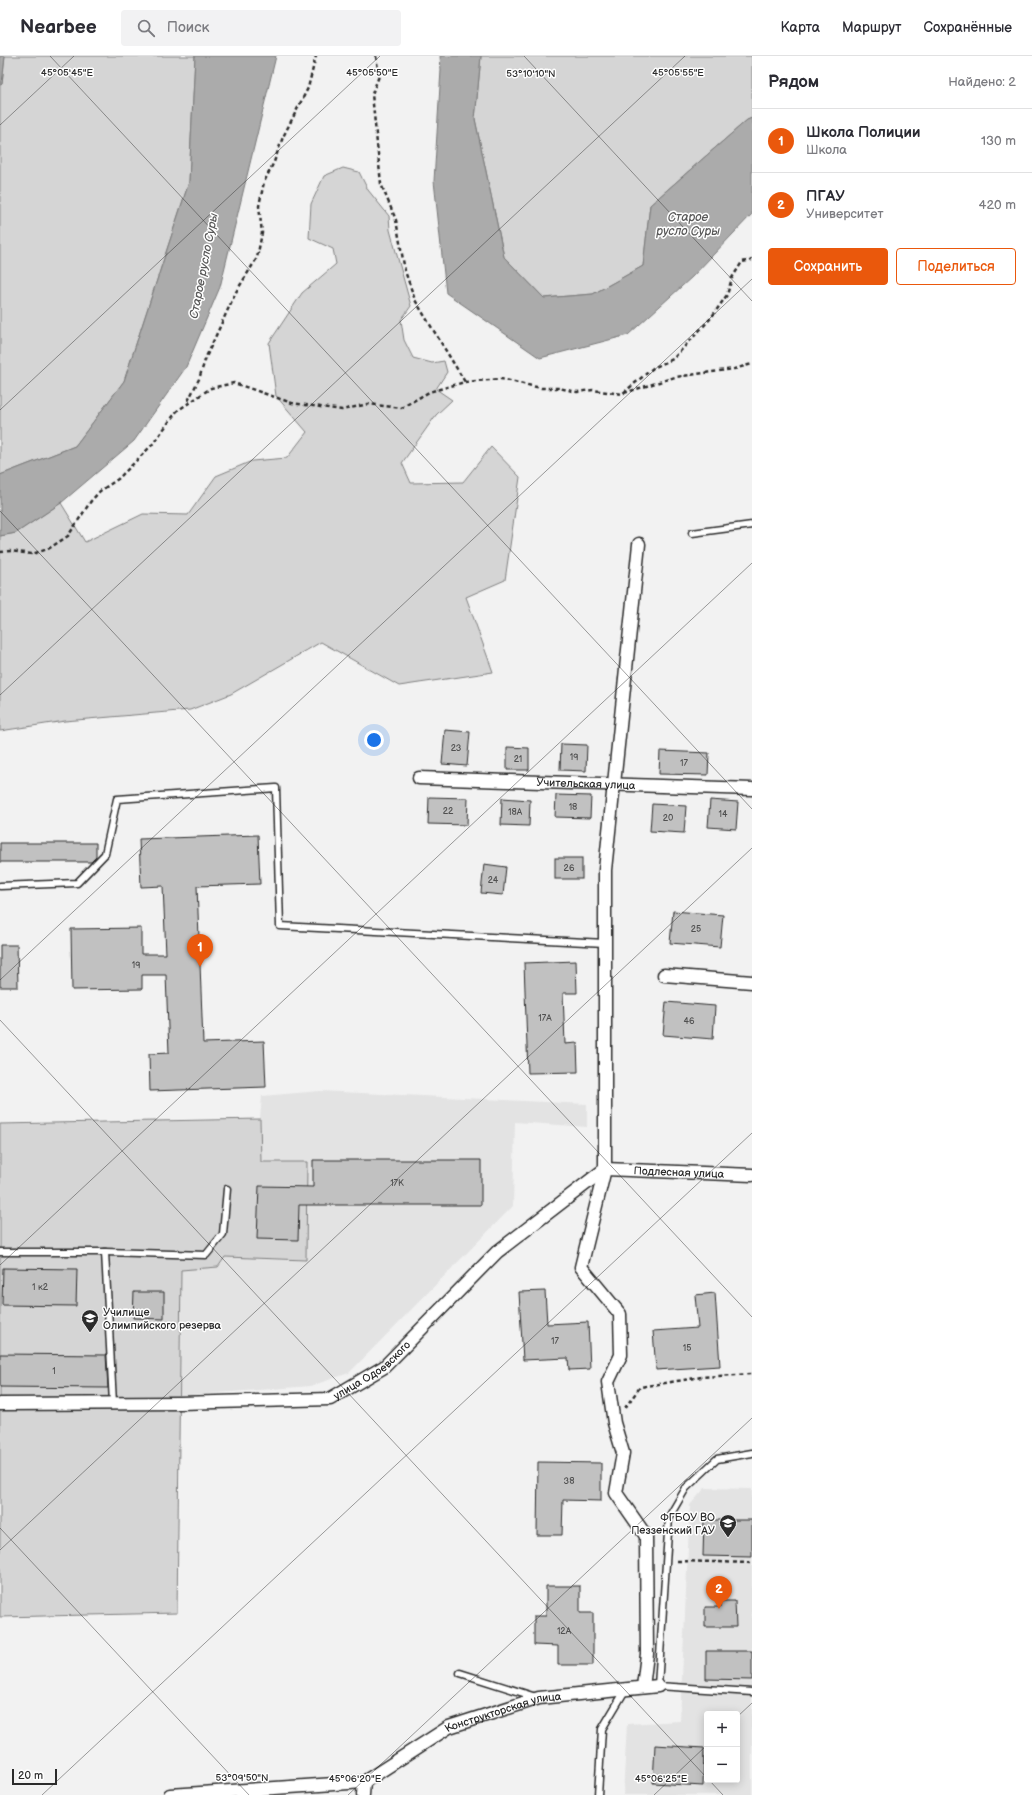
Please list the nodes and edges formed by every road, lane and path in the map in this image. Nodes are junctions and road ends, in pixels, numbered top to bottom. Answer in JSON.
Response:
{"nodes":[{"id":1,"x":316,"y":56,"type":"edge"},
{"id":2,"x":376,"y":56,"type":"edge"},
{"id":3,"x":752,"y":260,"type":"edge"},
{"id":4,"x":752,"y":364,"type":"edge"},
{"id":5,"x":465,"y":382,"type":"junction"},
{"id":6,"x":622,"y":394,"type":"junction"},
{"id":7,"x":188,"y":402,"type":"junction"},
{"id":8,"x":752,"y":525,"type":"edge"},
{"id":9,"x":692,"y":533,"type":"dead end"},
{"id":10,"x":639,"y":544,"type":"dead end"},
{"id":11,"x":0,"y":552,"type":"edge"},
{"id":12,"x":419,"y":778,"type":"dead end"},
{"id":13,"x":614,"y":783,"type":"junction"},
{"id":14,"x":752,"y":789,"type":"edge"},
{"id":15,"x":0,"y":886,"type":"edge"},
{"id":16,"x":605,"y":943,"type":"junction"},
{"id":17,"x":664,"y":975,"type":"dead end"},
{"id":18,"x":752,"y":982,"type":"edge"},
{"id":19,"x":605,"y":1170,"type":"junction"},
{"id":20,"x":752,"y":1175,"type":"edge"},
{"id":21,"x":227,"y":1188,"type":"dead end"},
{"id":22,"x":0,"y":1252,"type":"edge"},
{"id":23,"x":105,"y":1252,"type":"junction"},
{"id":24,"x":752,"y":1374,"type":"edge"},
{"id":25,"x":113,"y":1402,"type":"junction"},
{"id":26,"x":0,"y":1404,"type":"edge"},
{"id":27,"x":614,"y":1423,"type":"junction"},
{"id":28,"x":752,"y":1453,"type":"edge"},
{"id":29,"x":667,"y":1561,"type":"junction"},
{"id":30,"x":752,"y":1563,"type":"edge"},
{"id":31,"x":460,"y":1673,"type":"dead end"},
{"id":32,"x":658,"y":1686,"type":"junction"},
{"id":33,"x":643,"y":1687,"type":"junction"},
{"id":34,"x":626,"y":1689,"type":"junction"},
{"id":35,"x":752,"y":1692,"type":"edge"},
{"id":36,"x":539,"y":1698,"type":"junction"},
{"id":37,"x":364,"y":1782,"type":"junction"},
{"id":38,"x":170,"y":1795,"type":"edge"},
{"id":39,"x":363,"y":1795,"type":"edge"},
{"id":40,"x":598,"y":1795,"type":"edge"}],
"edges":[{"from":1,"to":7,"type":"path"},
{"from":2,"to":5,"type":"path"},
{"from":3,"to":6,"type":"path"},
{"from":4,"to":6,"type":"path"},
{"from":5,"to":6,"type":"path"},
{"from":5,"to":7,"type":"path"},
{"from":7,"to":11,"type":"path"},
{"from":8,"to":9,"type":"lane"},
{"from":10,"to":13,"type":"street"},
{"from":12,"to":13,"type":"street","name":"Учительская улица"},
{"from":13,"to":14,"type":"street","name":"Учительская улица"},
{"from":13,"to":16,"type":"street"},
{"from":15,"to":16,"type":"lane"},
{"from":16,"to":19,"type":"street"},
{"from":17,"to":18,"type":"street"},
{"from":19,"to":20,"type":"street","name":"Подлесная улица"},
{"from":19,"to":25,"type":"street","name":"улица Одоевского"},
{"from":19,"to":27,"type":"street"},
{"from":21,"to":23,"type":"lane"},
{"from":22,"to":23,"type":"lane"},
{"from":23,"to":25,"type":"lane"},
{"from":24,"to":27,"type":"path"},
{"from":25,"to":26,"type":"street","name":"улица Одоевского"},
{"from":27,"to":33,"type":"street"},
{"from":28,"to":29,"type":"lane"},
{"from":29,"to":30,"type":"path"},
{"from":29,"to":32,"type":"lane"},
{"from":31,"to":36,"type":"lane"},
{"from":32,"to":33,"type":"street","name":"Конструкторская улица"},
{"from":32,"to":35,"type":"lane"},
{"from":33,"to":34,"type":"street","name":"Конструкторская улица"},
{"from":34,"to":36,"type":"street","name":"Конструкторская улица"},
{"from":34,"to":40,"type":"lane"},
{"from":36,"to":37,"type":"street","name":"Конструкторская улица"},
{"from":37,"to":38,"type":"street"},
{"from":37,"to":39,"type":"street"}]}
